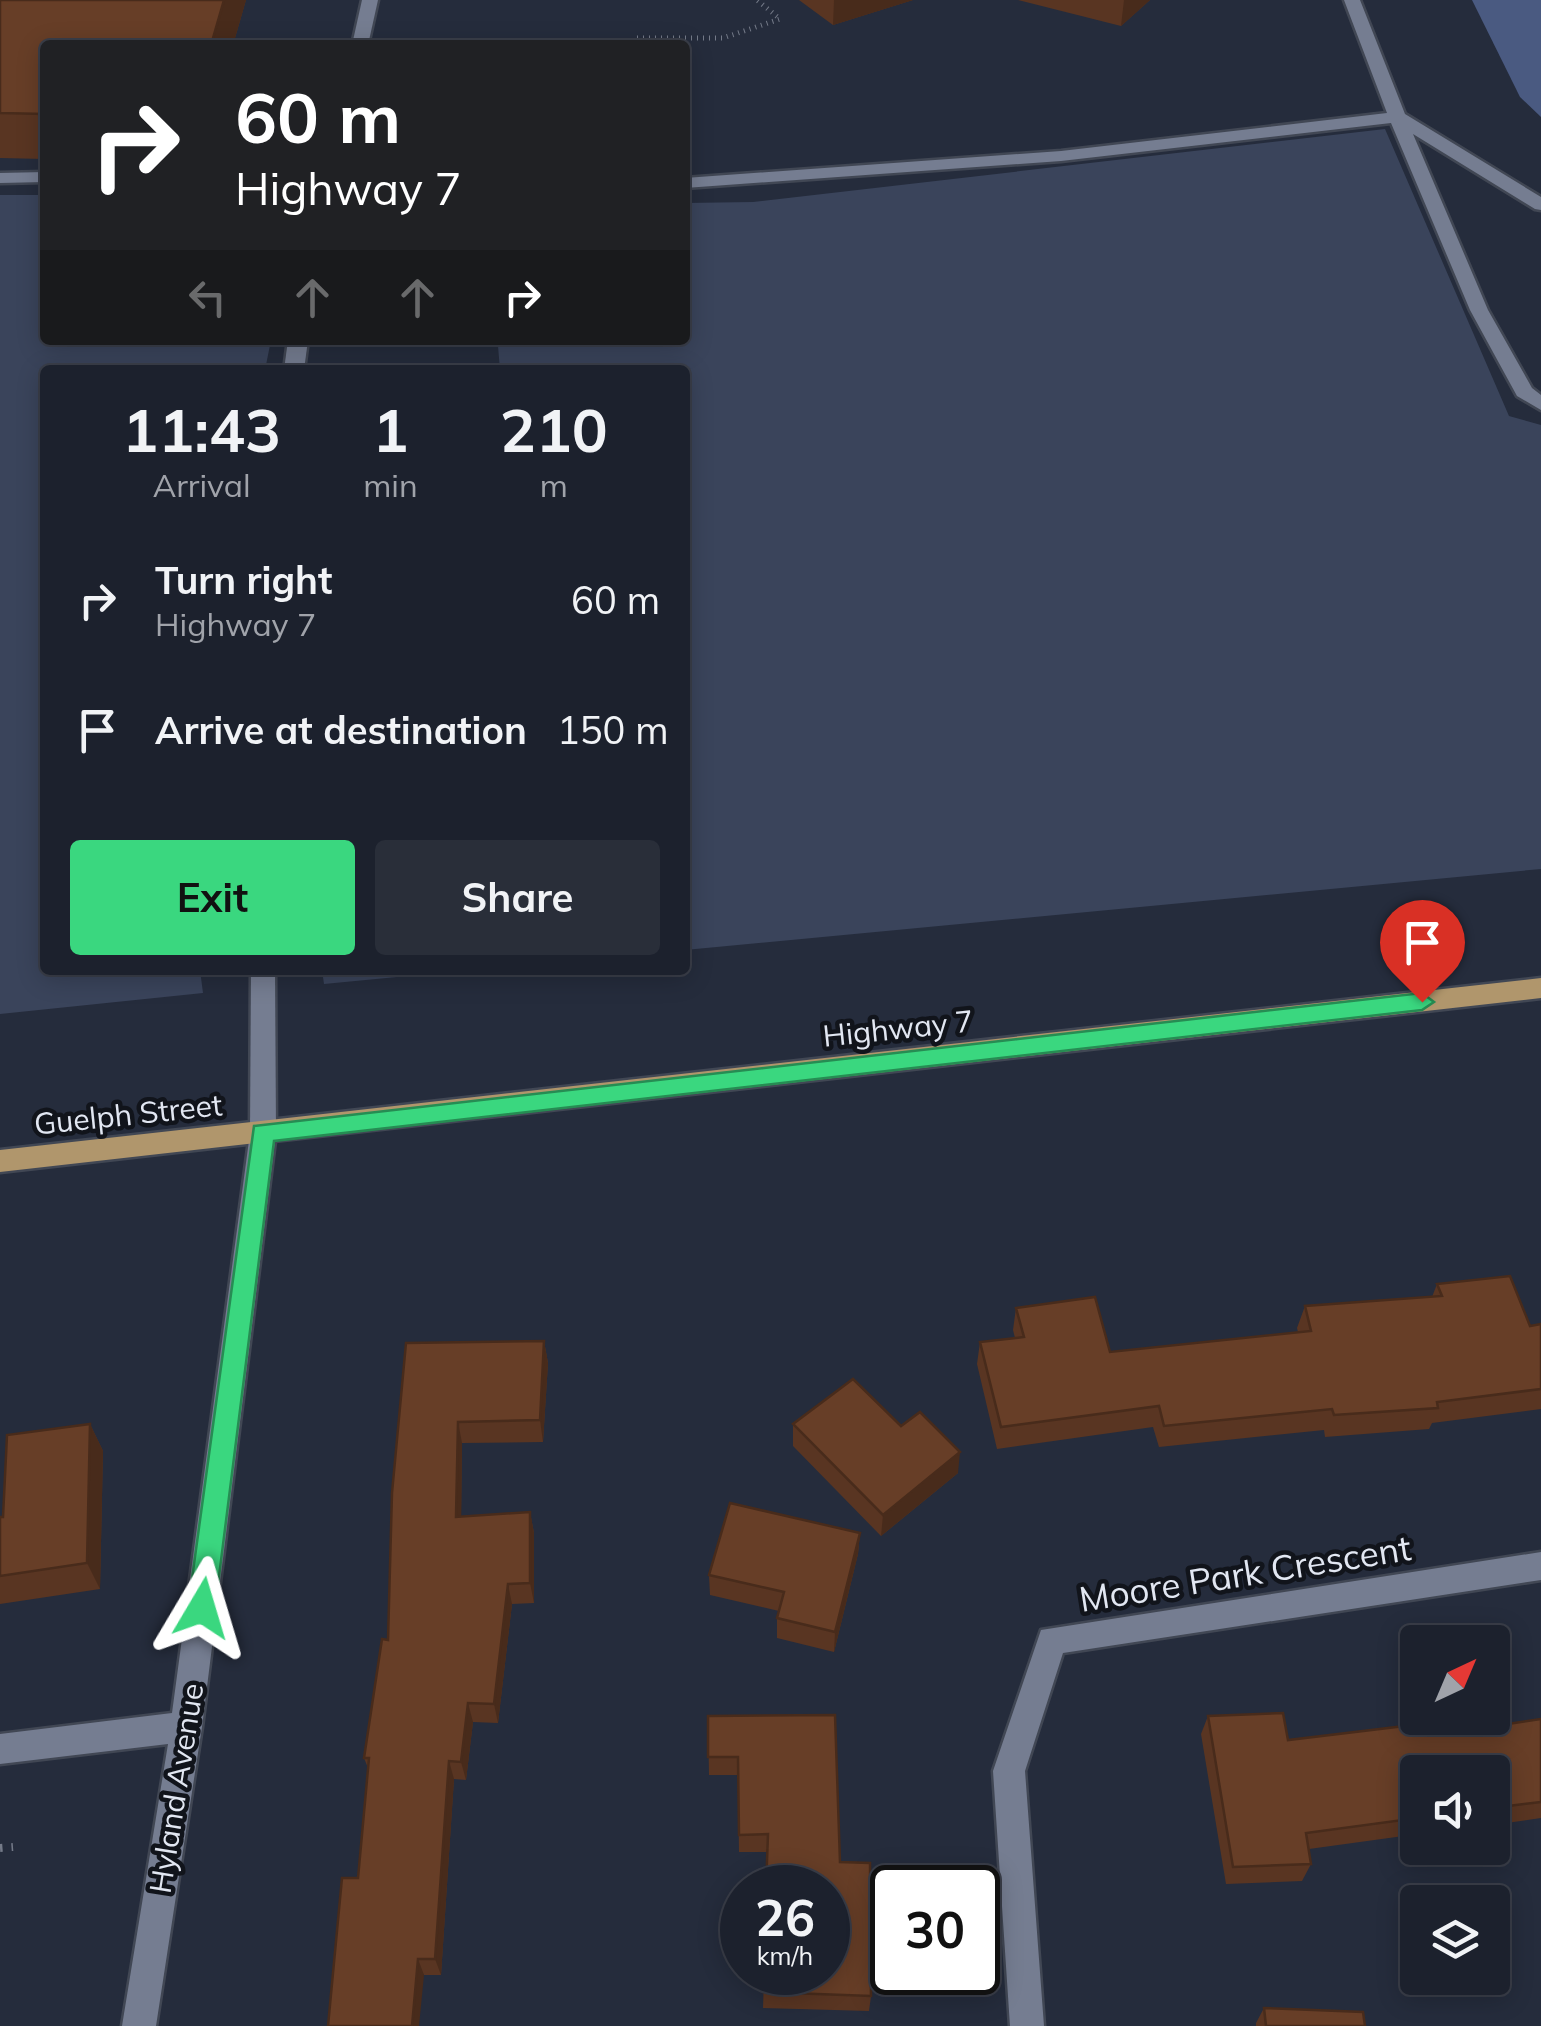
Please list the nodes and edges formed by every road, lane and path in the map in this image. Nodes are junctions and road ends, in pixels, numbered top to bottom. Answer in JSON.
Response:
{"nodes":[{"id":1,"x":370,"y":0,"type":"edge"},
{"id":2,"x":758,"y":0,"type":"edge"},
{"id":3,"x":1352,"y":0,"type":"edge"},
{"id":4,"x":637,"y":38,"type":"dead end"},
{"id":5,"x":361,"y":40,"type":"edge"},
{"id":6,"x":1397,"y":118,"type":"junction"},
{"id":7,"x":0,"y":178,"type":"edge"},
{"id":8,"x":40,"y":178,"type":"edge"},
{"id":9,"x":690,"y":183,"type":"edge"},
{"id":10,"x":1541,"y":204,"type":"edge"},
{"id":11,"x":1541,"y":404,"type":"edge"},
{"id":12,"x":263,"y":975,"type":"edge"},
{"id":13,"x":1541,"y":988,"type":"edge"},
{"id":14,"x":263,"y":1133,"type":"junction"},
{"id":15,"x":0,"y":1161,"type":"edge"},
{"id":16,"x":1541,"y":1566,"type":"edge"},
{"id":17,"x":186,"y":1727,"type":"junction"},
{"id":18,"x":0,"y":1750,"type":"edge"},
{"id":19,"x":13,"y":1847,"type":"dead end"},
{"id":20,"x":0,"y":1848,"type":"edge"},
{"id":21,"x":140,"y":2026,"type":"edge"},
{"id":22,"x":1027,"y":2026,"type":"edge"}],
"edges":[{"from":1,"to":5,"type":"street"},
{"from":2,"to":4,"type":"path"},
{"from":3,"to":6,"type":"street"},
{"from":6,"to":9,"type":"street"},
{"from":6,"to":10,"type":"street"},
{"from":6,"to":11,"type":"street"},
{"from":7,"to":8,"type":"street"},
{"from":12,"to":14,"type":"street","name":"Hyland Avenue"},
{"from":13,"to":14,"type":"main road","name":"Highway 7"},
{"from":14,"to":15,"type":"main road","name":"Guelph Street"},
{"from":14,"to":17,"type":"street","name":"Hyland Avenue"},
{"from":16,"to":22,"type":"street","name":"Moore Park Crescent"},
{"from":17,"to":18,"type":"street"},
{"from":17,"to":21,"type":"street","name":"Hyland Avenue"},
{"from":19,"to":20,"type":"path"}]}
